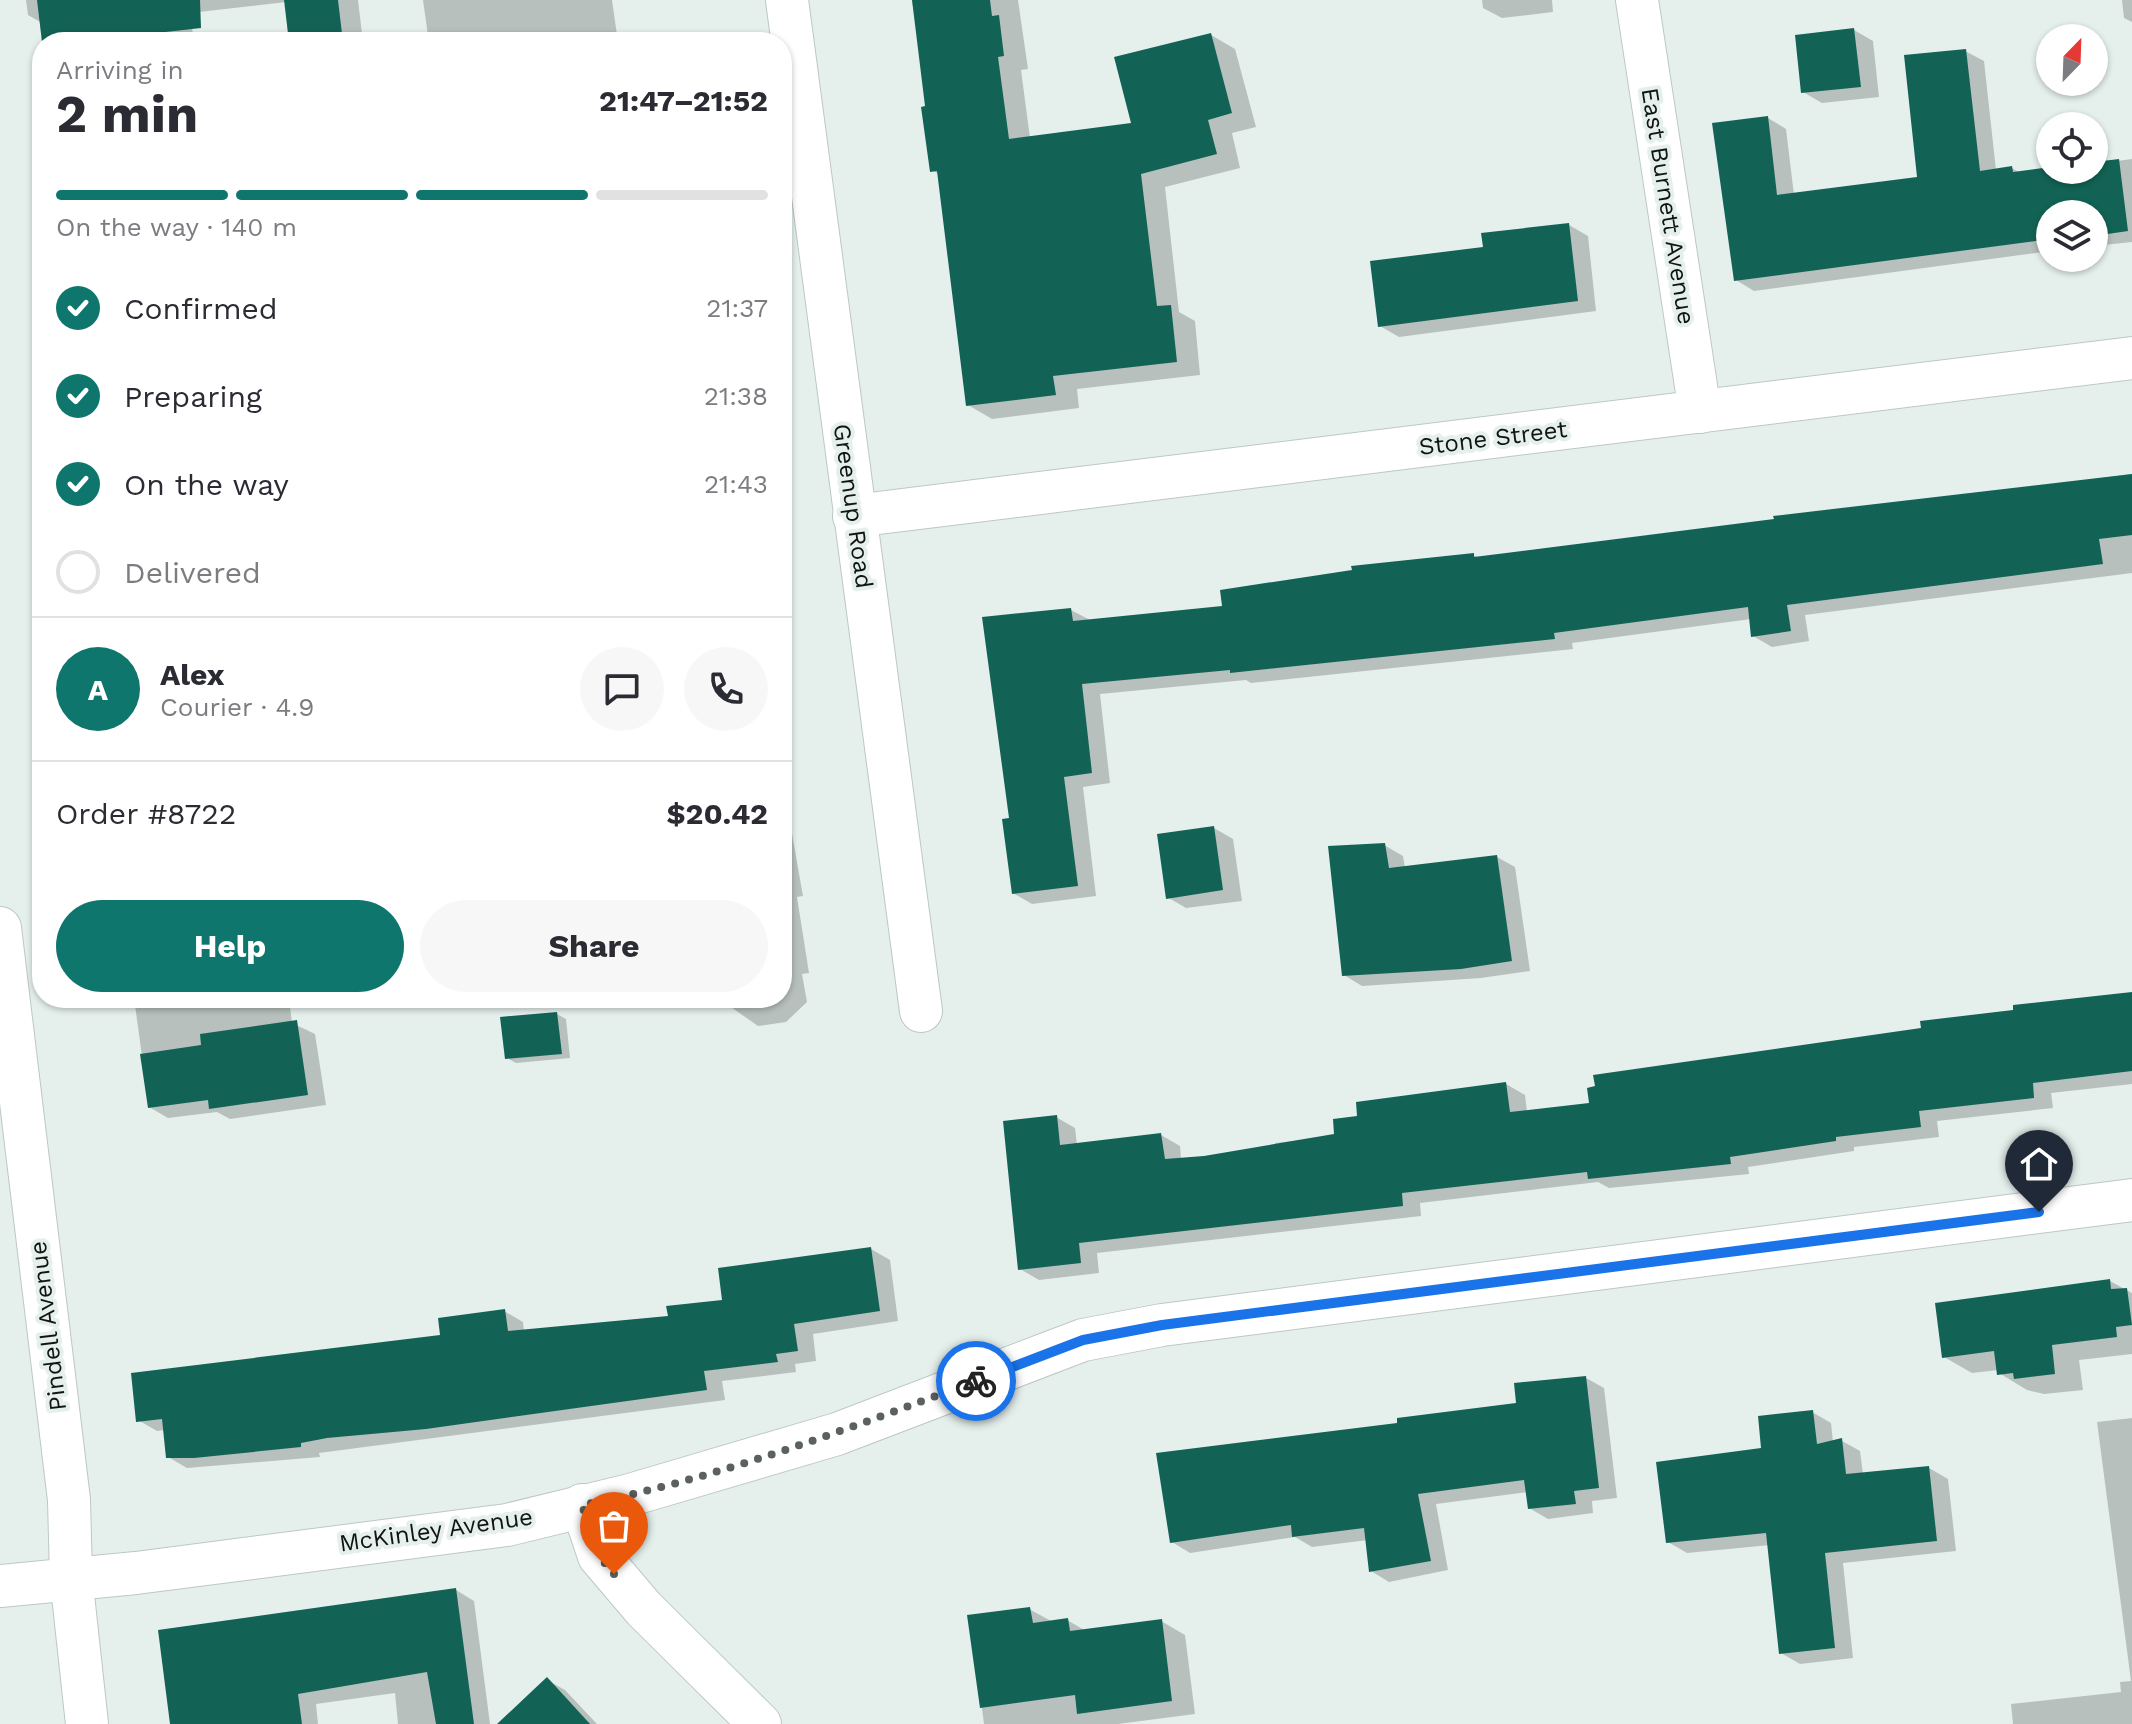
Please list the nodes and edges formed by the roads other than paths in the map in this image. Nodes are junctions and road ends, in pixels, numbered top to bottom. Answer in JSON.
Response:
{"nodes":[{"id":1,"x":787,"y":0,"type":"edge"},
{"id":2,"x":1637,"y":0,"type":"edge"},
{"id":3,"x":791,"y":32,"type":"edge"},
{"id":4,"x":792,"y":39,"type":"edge"},
{"id":5,"x":2132,"y":358,"type":"edge"},
{"id":6,"x":1700,"y":412,"type":"junction"},
{"id":7,"x":854,"y":516,"type":"junction"},
{"id":8,"x":0,"y":928,"type":"edge"},
{"id":9,"x":921,"y":1011,"type":"dead end"},
{"id":10,"x":2132,"y":1200,"type":"edge"},
{"id":11,"x":582,"y":1505,"type":"junction"},
{"id":12,"x":71,"y":1577,"type":"junction"},
{"id":13,"x":0,"y":1586,"type":"edge"},
{"id":14,"x":87,"y":1724,"type":"edge"},
{"id":15,"x":760,"y":1724,"type":"edge"}],
"edges":[{"from":1,"to":3,"type":"street","name":"Greenup Road"},
{"from":2,"to":6,"type":"street","name":"East Burnett Avenue"},
{"from":4,"to":7,"type":"street","name":"Greenup Road"},
{"from":5,"to":6,"type":"street","name":"Stone Street"},
{"from":6,"to":7,"type":"street","name":"Stone Street"},
{"from":7,"to":9,"type":"street","name":"Greenup Road"},
{"from":8,"to":12,"type":"street","name":"Pindell Avenue"},
{"from":10,"to":11,"type":"street","name":"McKinley Avenue"},
{"from":11,"to":12,"type":"street","name":"McKinley Avenue"},
{"from":11,"to":15,"type":"street"},
{"from":12,"to":13,"type":"street","name":"McKinley Avenue"},
{"from":12,"to":14,"type":"street","name":"Pindell Avenue"}]}
